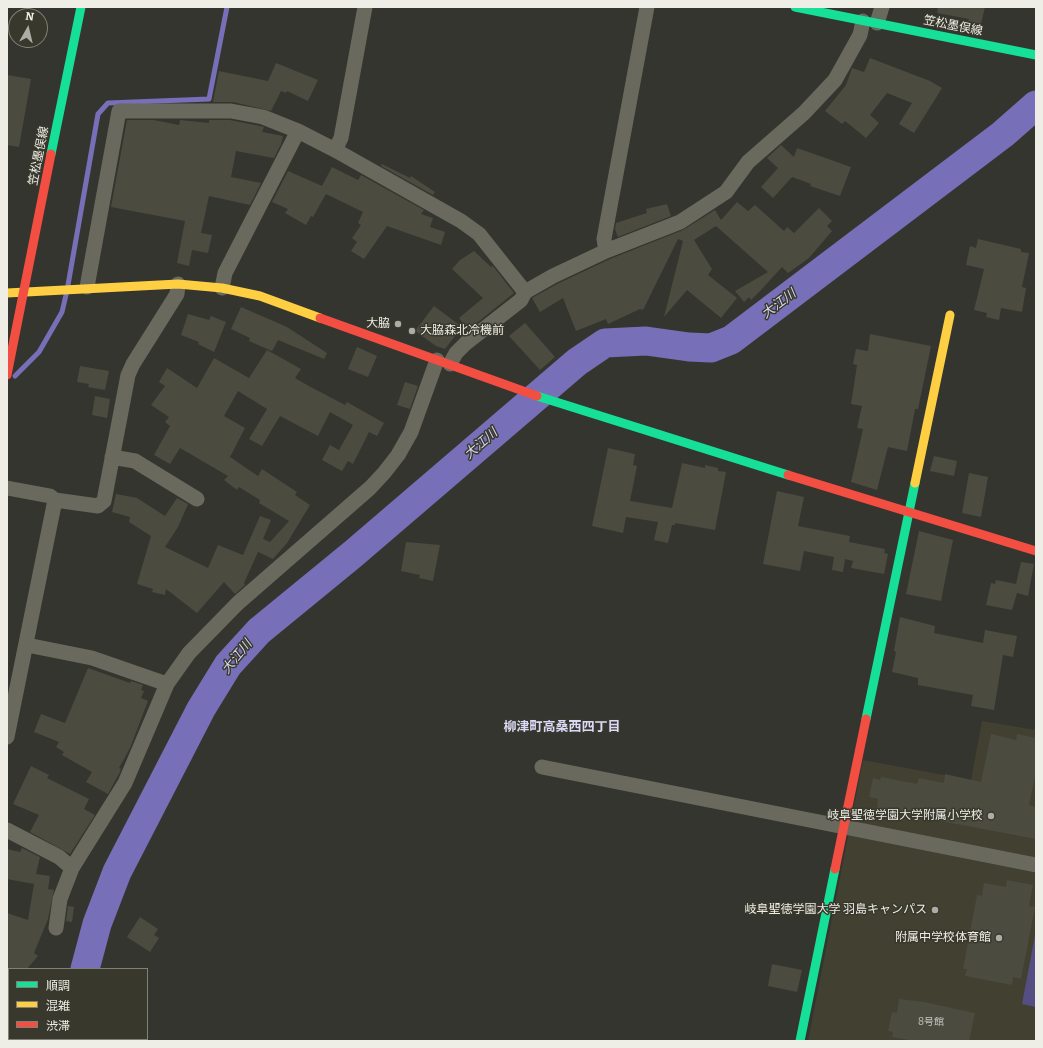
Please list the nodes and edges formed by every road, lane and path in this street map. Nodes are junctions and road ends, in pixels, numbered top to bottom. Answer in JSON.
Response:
{"nodes":[{"id":1,"x":81,"y":7,"type":"edge"},
{"id":2,"x":365,"y":7,"type":"edge"},
{"id":3,"x":647,"y":7,"type":"edge"},
{"id":4,"x":795,"y":7,"type":"edge"},
{"id":5,"x":882,"y":7,"type":"edge"},
{"id":6,"x":870,"y":22,"type":"junction"},
{"id":7,"x":1036,"y":55,"type":"edge"},
{"id":8,"x":298,"y":131,"type":"junction"},
{"id":9,"x":335,"y":150,"type":"junction"},
{"id":10,"x":606,"y":251,"type":"junction"},
{"id":11,"x":178,"y":284,"type":"junction"},
{"id":12,"x":87,"y":287,"type":"junction"},
{"id":13,"x":222,"y":288,"type":"junction"},
{"id":14,"x":25,"y":292,"type":"junction"},
{"id":15,"x":525,"y":292,"type":"junction"},
{"id":16,"x":7,"y":293,"type":"edge"},
{"id":17,"x":950,"y":315,"type":"dead end"},
{"id":18,"x":443,"y":362,"type":"junction"},
{"id":19,"x":7,"y":375,"type":"edge"},
{"id":20,"x":112,"y":457,"type":"junction"},
{"id":21,"x":7,"y":488,"type":"edge"},
{"id":22,"x":197,"y":499,"type":"dead end"},
{"id":23,"x":55,"y":500,"type":"junction"},
{"id":24,"x":908,"y":513,"type":"junction"},
{"id":25,"x":1036,"y":551,"type":"edge"},
{"id":26,"x":27,"y":645,"type":"junction"},
{"id":27,"x":167,"y":684,"type":"junction"},
{"id":28,"x":7,"y":737,"type":"edge"},
{"id":29,"x":542,"y":767,"type":"dead end"},
{"id":30,"x":844,"y":828,"type":"junction"},
{"id":31,"x":7,"y":830,"type":"edge"},
{"id":32,"x":1036,"y":866,"type":"edge"},
{"id":33,"x":72,"y":868,"type":"junction"},
{"id":34,"x":56,"y":928,"type":"dead end"},
{"id":35,"x":800,"y":1041,"type":"edge"}],
"edges":[{"from":1,"to":14,"type":"street","name":"笠松墨俣線"},
{"from":2,"to":9,"type":"street"},
{"from":3,"to":10,"type":"street"},
{"from":4,"to":6,"type":"street","name":"笠松墨俣線"},
{"from":5,"to":6,"type":"street"},
{"from":6,"to":7,"type":"street","name":"笠松墨俣線"},
{"from":6,"to":10,"type":"street"},
{"from":8,"to":9,"type":"street"},
{"from":8,"to":12,"type":"street"},
{"from":8,"to":13,"type":"street"},
{"from":9,"to":15,"type":"street"},
{"from":10,"to":15,"type":"street"},
{"from":11,"to":12,"type":"street"},
{"from":11,"to":13,"type":"street"},
{"from":11,"to":20,"type":"street"},
{"from":12,"to":14,"type":"street"},
{"from":13,"to":18,"type":"street"},
{"from":14,"to":16,"type":"street"},
{"from":14,"to":19,"type":"street","name":"笠松墨俣線"},
{"from":15,"to":18,"type":"street"},
{"from":17,"to":24,"type":"street"},
{"from":18,"to":24,"type":"street"},
{"from":18,"to":27,"type":"street"},
{"from":20,"to":22,"type":"street"},
{"from":20,"to":23,"type":"street"},
{"from":21,"to":23,"type":"street"},
{"from":23,"to":26,"type":"street"},
{"from":24,"to":25,"type":"street"},
{"from":24,"to":30,"type":"street"},
{"from":26,"to":27,"type":"street"},
{"from":26,"to":28,"type":"street"},
{"from":27,"to":33,"type":"street"},
{"from":29,"to":30,"type":"street"},
{"from":30,"to":32,"type":"street"},
{"from":30,"to":35,"type":"street"},
{"from":31,"to":33,"type":"street"},
{"from":33,"to":34,"type":"street"}]}
